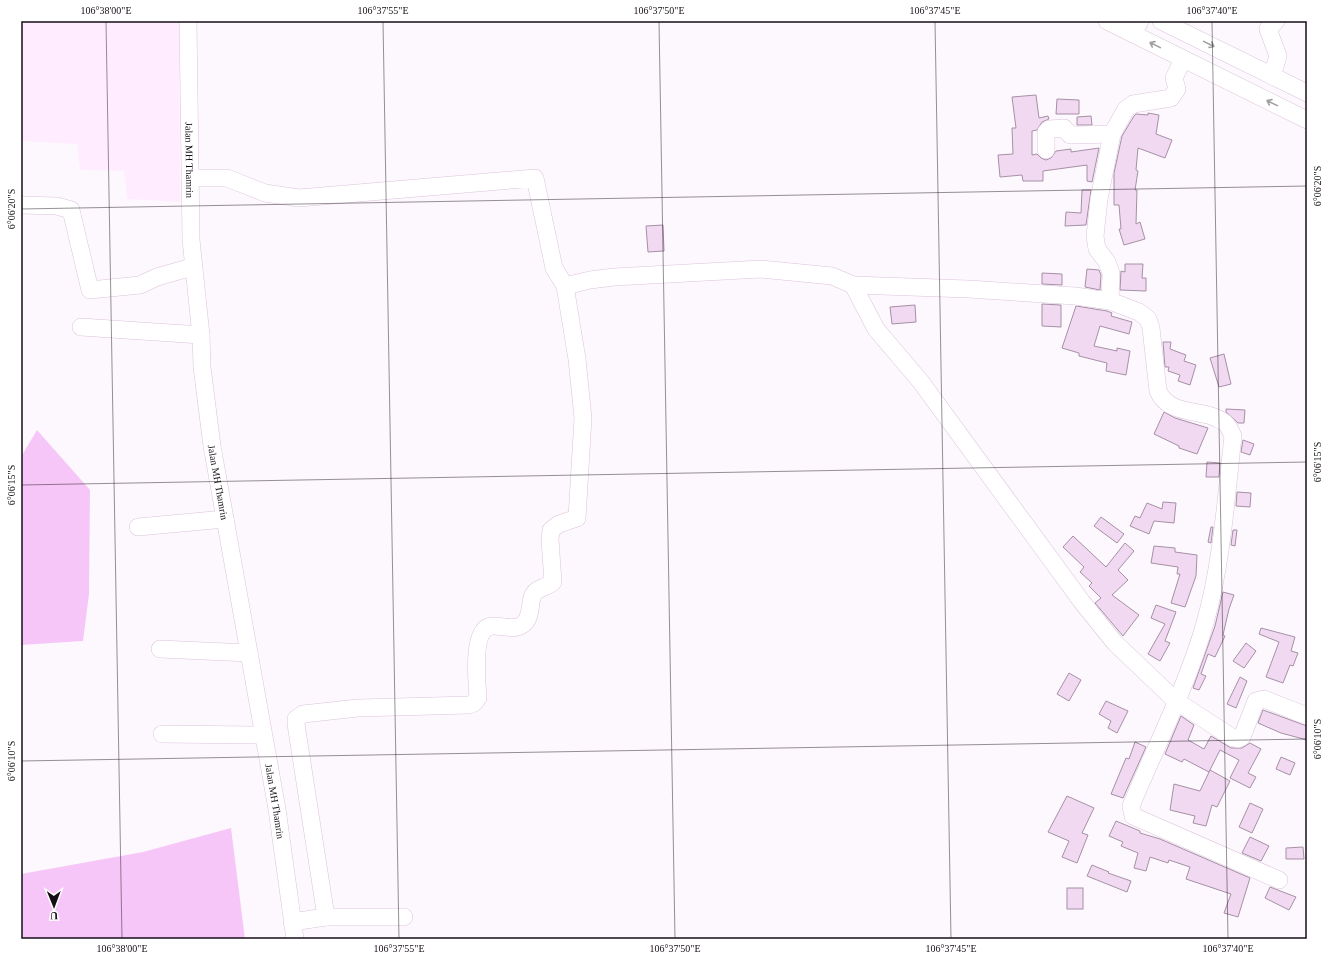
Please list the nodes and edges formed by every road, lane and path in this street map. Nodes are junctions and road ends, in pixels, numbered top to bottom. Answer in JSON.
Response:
{"nodes":[{"id":1,"x":188,"y":21,"type":"edge"},
{"id":2,"x":1106,"y":21,"type":"edge"},
{"id":3,"x":1161,"y":21,"type":"edge"},
{"id":4,"x":1276,"y":21,"type":"edge"},
{"id":5,"x":1136,"y":28,"type":"edge"},
{"id":6,"x":1183,"y":59,"type":"junction"},
{"id":7,"x":1272,"y":76,"type":"junction"},
{"id":8,"x":1307,"y":93,"type":"edge"},
{"id":9,"x":1307,"y":120,"type":"edge"},
{"id":10,"x":1112,"y":134,"type":"junction"},
{"id":11,"x":1046,"y":150,"type":"dead end"},
{"id":12,"x":190,"y":178,"type":"junction"},
{"id":13,"x":21,"y":205,"type":"edge"},
{"id":14,"x":192,"y":267,"type":"junction"},
{"id":15,"x":853,"y":285,"type":"junction"},
{"id":16,"x":565,"y":286,"type":"junction"},
{"id":17,"x":1110,"y":301,"type":"junction"},
{"id":18,"x":81,"y":327,"type":"dead end"},
{"id":19,"x":201,"y":335,"type":"junction"},
{"id":20,"x":225,"y":519,"type":"junction"},
{"id":21,"x":138,"y":527,"type":"dead end"},
{"id":22,"x":160,"y":649,"type":"dead end"},
{"id":23,"x":249,"y":653,"type":"junction"},
{"id":24,"x":1176,"y":700,"type":"junction"},
{"id":25,"x":1307,"y":716,"type":"edge"},
{"id":26,"x":162,"y":734,"type":"dead end"},
{"id":27,"x":264,"y":735,"type":"junction"},
{"id":28,"x":1279,"y":880,"type":"dead end"},
{"id":29,"x":326,"y":917,"type":"junction"},
{"id":30,"x":404,"y":917,"type":"dead end"},
{"id":31,"x":292,"y":922,"type":"junction"},
{"id":32,"x":295,"y":939,"type":"edge"}],
"edges":[{"from":1,"to":12,"type":"street","name":"Jalan MH Thamrin"},
{"from":2,"to":5,"type":"street"},
{"from":3,"to":7,"type":"street","one_way":true},
{"from":4,"to":7,"type":"street"},
{"from":6,"to":5,"type":"street","one_way":true},
{"from":9,"to":6,"type":"street","one_way":true},
{"from":6,"to":10,"type":"street"},
{"from":7,"to":8,"type":"street"},
{"from":10,"to":11,"type":"street"},
{"from":10,"to":17,"type":"street"},
{"from":12,"to":14,"type":"street","name":"Jalan MH Thamrin"},
{"from":12,"to":16,"type":"street"},
{"from":13,"to":14,"type":"street"},
{"from":14,"to":19,"type":"street","name":"Jalan MH Thamrin"},
{"from":15,"to":16,"type":"street"},
{"from":15,"to":17,"type":"street"},
{"from":15,"to":24,"type":"street"},
{"from":16,"to":29,"type":"street"},
{"from":17,"to":24,"type":"street"},
{"from":18,"to":19,"type":"street"},
{"from":19,"to":20,"type":"street","name":"Jalan MH Thamrin"},
{"from":20,"to":21,"type":"street"},
{"from":20,"to":23,"type":"street","name":"Jalan MH Thamrin"},
{"from":22,"to":23,"type":"street"},
{"from":23,"to":27,"type":"street","name":"Jalan MH Thamrin"},
{"from":24,"to":25,"type":"street"},
{"from":24,"to":28,"type":"street"},
{"from":26,"to":27,"type":"street"},
{"from":27,"to":31,"type":"street","name":"Jalan MH Thamrin"},
{"from":29,"to":30,"type":"street"},
{"from":29,"to":31,"type":"street"},
{"from":31,"to":32,"type":"street","name":"Jalan MH Thamrin"}]}
